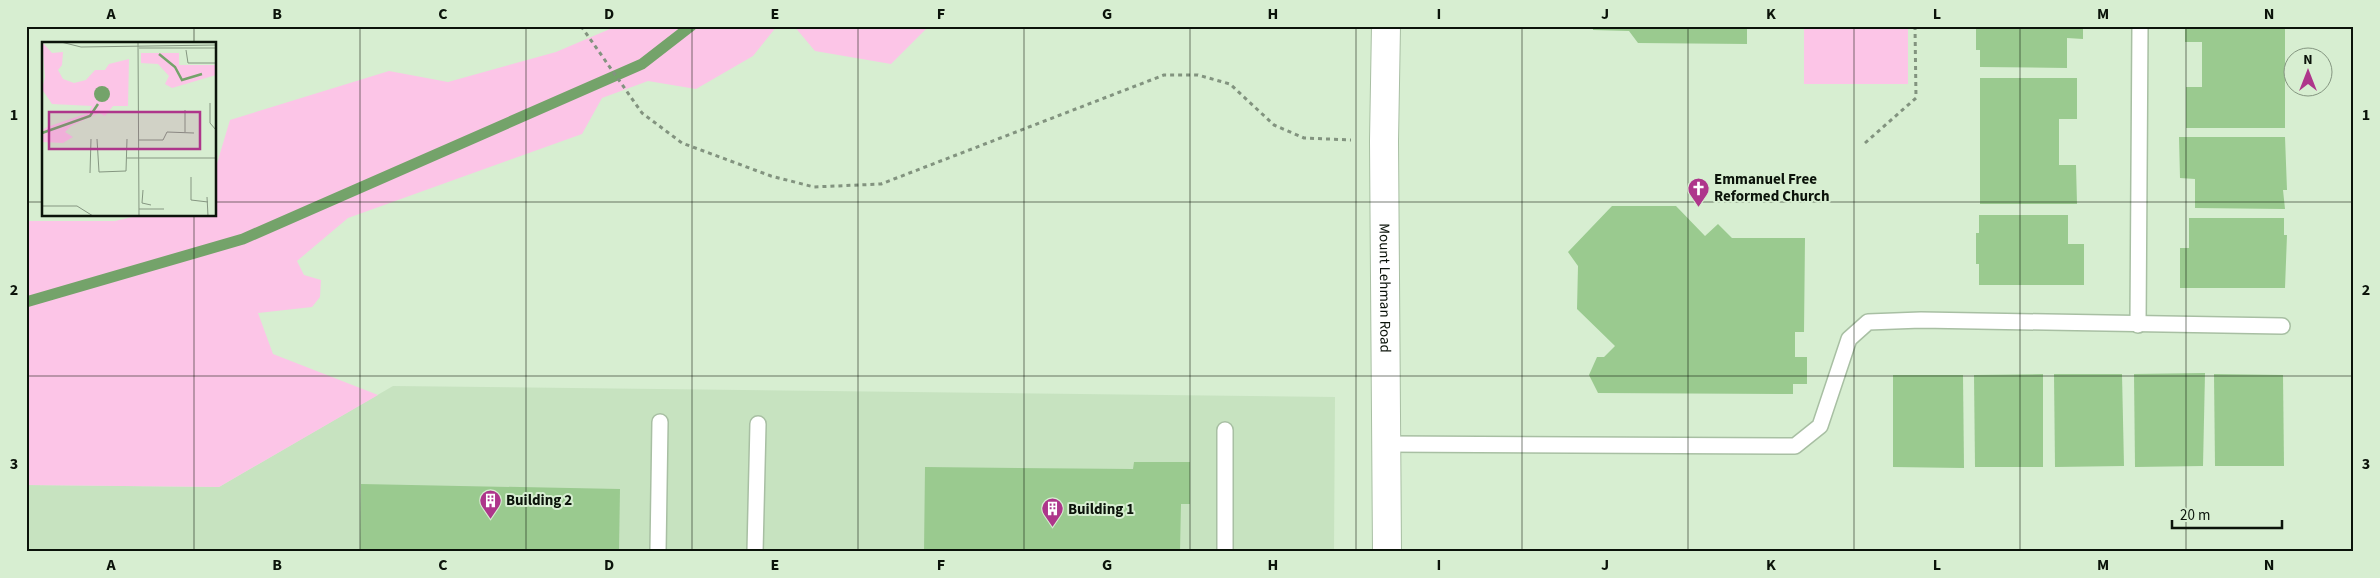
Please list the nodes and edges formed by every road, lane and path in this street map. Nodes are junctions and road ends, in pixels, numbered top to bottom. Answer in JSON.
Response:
{"nodes":[{"id":1,"x":581,"y":26,"type":"edge"},
{"id":2,"x":1386,"y":26,"type":"edge"},
{"id":3,"x":1916,"y":26,"type":"edge"},
{"id":4,"x":2140,"y":26,"type":"edge"},
{"id":5,"x":1384,"y":141,"type":"junction"},
{"id":6,"x":1865,"y":143,"type":"dead end"},
{"id":7,"x":2138,"y":325,"type":"junction"},
{"id":8,"x":2282,"y":326,"type":"dead end"},
{"id":9,"x":660,"y":422,"type":"dead end"},
{"id":10,"x":758,"y":424,"type":"dead end"},
{"id":11,"x":1225,"y":430,"type":"dead end"},
{"id":12,"x":1386,"y":444,"type":"junction"},
{"id":13,"x":658,"y":552,"type":"edge"},
{"id":14,"x":755,"y":552,"type":"edge"},
{"id":15,"x":1225,"y":552,"type":"edge"},
{"id":16,"x":1387,"y":552,"type":"edge"}],
"edges":[{"from":1,"to":5,"type":"path"},
{"from":2,"to":5,"type":"main road","name":"Mount Lehman Road"},
{"from":3,"to":6,"type":"path"},
{"from":4,"to":7,"type":"lane"},
{"from":5,"to":12,"type":"main road","name":"Mount Lehman Road"},
{"from":7,"to":8,"type":"lane"},
{"from":7,"to":12,"type":"lane"},
{"from":9,"to":13,"type":"lane"},
{"from":10,"to":14,"type":"lane"},
{"from":11,"to":15,"type":"lane"},
{"from":12,"to":16,"type":"main road","name":"Mount Lehman Road"}]}
